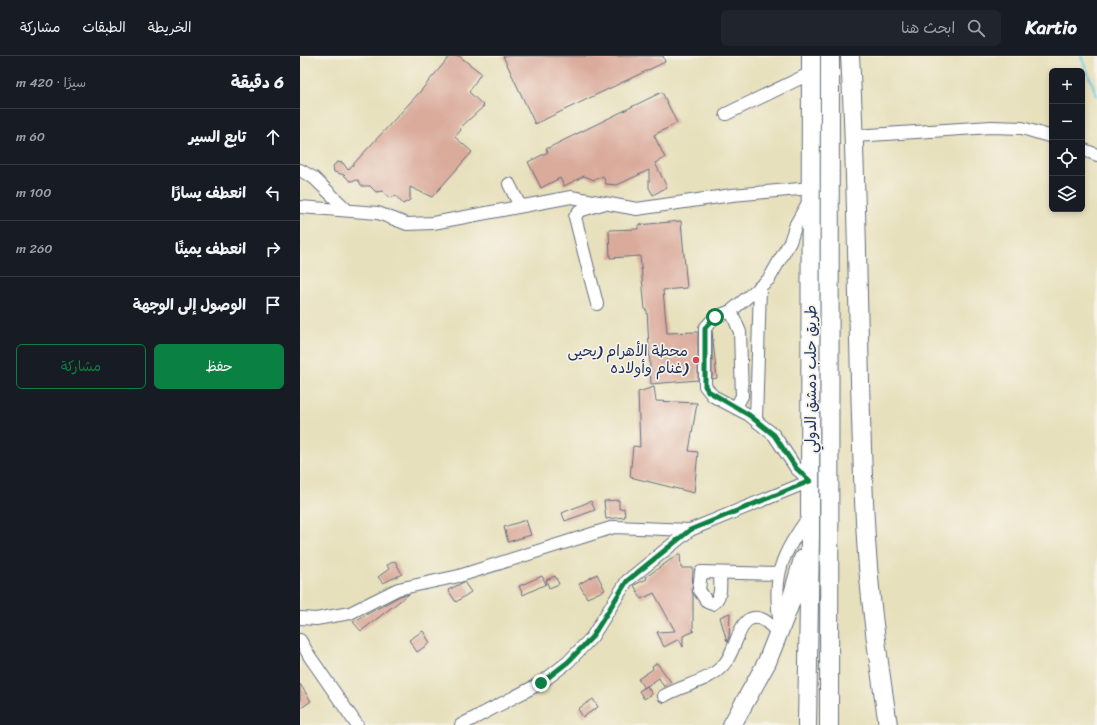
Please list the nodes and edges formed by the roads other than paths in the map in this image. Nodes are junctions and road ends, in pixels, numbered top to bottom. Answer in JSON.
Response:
{"nodes":[{"id":1,"x":830,"y":56,"type":"edge"},
{"id":2,"x":850,"y":56,"type":"edge"},
{"id":3,"x":811,"y":64,"type":"edge"},
{"id":4,"x":726,"y":114,"type":"dead end"},
{"id":5,"x":855,"y":136,"type":"junction"},
{"id":6,"x":1049,"y":136,"type":"edge"},
{"id":7,"x":1085,"y":150,"type":"edge"},
{"id":8,"x":1097,"y":155,"type":"edge"},
{"id":9,"x":300,"y":170,"type":"edge"},
{"id":10,"x":509,"y":184,"type":"dead end"},
{"id":11,"x":811,"y":192,"type":"junction"},
{"id":12,"x":605,"y":203,"type":"junction"},
{"id":13,"x":520,"y":206,"type":"junction"},
{"id":14,"x":300,"y":207,"type":"edge"},
{"id":15,"x":346,"y":209,"type":"junction"},
{"id":16,"x":760,"y":287,"type":"junction"},
{"id":17,"x":597,"y":304,"type":"dead end"},
{"id":18,"x":731,"y":311,"type":"junction"},
{"id":19,"x":736,"y":407,"type":"junction"},
{"id":20,"x":756,"y":420,"type":"junction"},
{"id":21,"x":810,"y":481,"type":"junction"},
{"id":22,"x":810,"y":515,"type":"junction"},
{"id":23,"x":690,"y":530,"type":"junction"},
{"id":24,"x":810,"y":537,"type":"junction"},
{"id":25,"x":720,"y":573,"type":"dead end"},
{"id":26,"x":778,"y":574,"type":"junction"},
{"id":27,"x":300,"y":618,"type":"edge"},
{"id":28,"x":779,"y":630,"type":"junction"},
{"id":29,"x":300,"y":640,"type":"edge"},
{"id":30,"x":664,"y":696,"type":"dead end"},
{"id":31,"x":357,"y":725,"type":"edge"},
{"id":32,"x":461,"y":725,"type":"edge"},
{"id":33,"x":732,"y":725,"type":"edge"},
{"id":34,"x":807,"y":725,"type":"edge"},
{"id":35,"x":829,"y":725,"type":"edge"},
{"id":36,"x":888,"y":725,"type":"edge"}],
"edges":[{"from":1,"to":35,"type":"highway","name":"طريق حلب دمشق الدولي"},
{"from":2,"to":5,"type":"highway"},
{"from":3,"to":4,"type":"street"},
{"from":3,"to":11,"type":"highway","name":"طريق حلب دمشق الدولي"},
{"from":5,"to":6,"type":"street"},
{"from":5,"to":36,"type":"highway"},
{"from":7,"to":8,"type":"street"},
{"from":9,"to":15,"type":"street"},
{"from":10,"to":13,"type":"street"},
{"from":11,"to":12,"type":"street"},
{"from":11,"to":16,"type":"street"},
{"from":11,"to":21,"type":"highway","name":"طريق حلب دمشق الدولي"},
{"from":12,"to":13,"type":"street"},
{"from":12,"to":17,"type":"street"},
{"from":13,"to":15,"type":"street"},
{"from":14,"to":15,"type":"street"},
{"from":16,"to":18,"type":"street"},
{"from":16,"to":20,"type":"street"},
{"from":18,"to":19,"type":"street"},
{"from":18,"to":19,"type":"street"},
{"from":19,"to":20,"type":"street"},
{"from":20,"to":21,"type":"street"},
{"from":21,"to":22,"type":"highway","name":"طريق حلب دمشق الدولي"},
{"from":21,"to":23,"type":"street"},
{"from":22,"to":24,"type":"highway","name":"طريق حلب دمشق الدولي"},
{"from":22,"to":26,"type":"street"},
{"from":23,"to":27,"type":"street"},
{"from":23,"to":32,"type":"street"},
{"from":24,"to":28,"type":"highway"},
{"from":24,"to":34,"type":"highway","name":"طريق حلب دمشق الدولي"},
{"from":25,"to":26,"type":"street"},
{"from":26,"to":28,"type":"street"},
{"from":28,"to":30,"type":"street"},
{"from":28,"to":33,"type":"highway"},
{"from":29,"to":31,"type":"street"}]}
